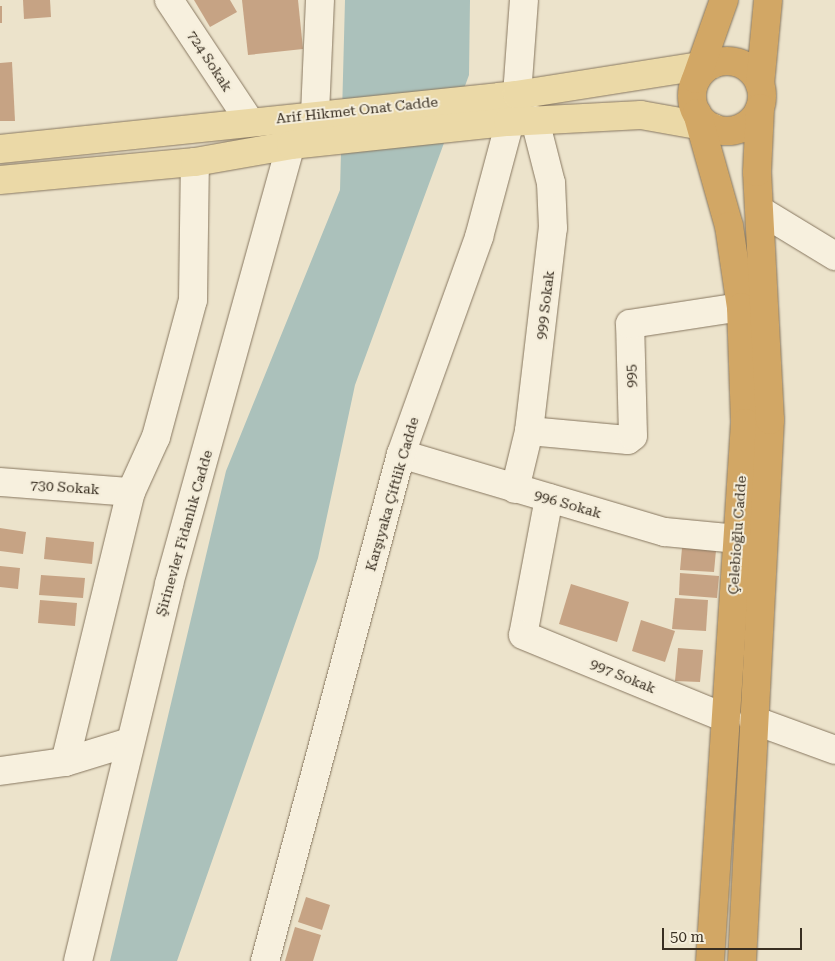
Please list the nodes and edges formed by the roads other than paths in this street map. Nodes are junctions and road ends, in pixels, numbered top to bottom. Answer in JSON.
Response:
{"nodes":[{"id":1,"x":170,"y":0,"type":"edge"},
{"id":2,"x":320,"y":0,"type":"edge"},
{"id":3,"x":524,"y":0,"type":"edge"},
{"id":4,"x":724,"y":0,"type":"edge"},
{"id":5,"x":768,"y":0,"type":"edge"},
{"id":6,"x":703,"y":70,"type":"junction"},
{"id":7,"x":517,"y":94,"type":"junction"},
{"id":8,"x":760,"y":97,"type":"junction"},
{"id":9,"x":324,"y":113,"type":"junction"},
{"id":10,"x":250,"y":122,"type":"junction"},
{"id":11,"x":510,"y":122,"type":"junction"},
{"id":12,"x":704,"y":123,"type":"junction"},
{"id":13,"x":291,"y":145,"type":"junction"},
{"id":14,"x":0,"y":149,"type":"edge"},
{"id":15,"x":195,"y":162,"type":"junction"},
{"id":16,"x":0,"y":180,"type":"edge"},
{"id":17,"x":761,"y":212,"type":"junction"},
{"id":18,"x":835,"y":256,"type":"edge"},
{"id":19,"x":741,"y":307,"type":"junction"},
{"id":20,"x":529,"y":431,"type":"junction"},
{"id":21,"x":401,"y":454,"type":"junction"},
{"id":22,"x":0,"y":482,"type":"edge"},
{"id":23,"x":514,"y":489,"type":"junction"},
{"id":24,"x":131,"y":492,"type":"junction"},
{"id":25,"x":549,"y":498,"type":"junction"},
{"id":26,"x":738,"y":539,"type":"junction"},
{"id":27,"x":723,"y":717,"type":"junction"},
{"id":28,"x":753,"y":720,"type":"junction"},
{"id":29,"x":130,"y":742,"type":"junction"},
{"id":30,"x":835,"y":750,"type":"edge"},
{"id":31,"x":65,"y":762,"type":"junction"},
{"id":32,"x":0,"y":771,"type":"edge"},
{"id":33,"x":78,"y":961,"type":"edge"},
{"id":34,"x":265,"y":961,"type":"edge"},
{"id":35,"x":710,"y":961,"type":"edge"},
{"id":36,"x":742,"y":961,"type":"edge"}],
"edges":[{"from":1,"to":10,"type":"street","name":"724 Sokak"},
{"from":2,"to":9,"type":"street"},
{"from":3,"to":7,"type":"street","name":"Karşıyaka Çiftlik Cadde"},
{"from":4,"to":6,"type":"highway"},
{"from":5,"to":8,"type":"highway","name":"Çelebioğlu Cadde"},
{"from":6,"to":7,"type":"main road","name":"Arif Hikmet Onat Cadde"},
{"from":6,"to":8,"type":"highway"},
{"from":6,"to":12,"type":"highway"},
{"from":7,"to":9,"type":"main road","name":"Arif Hikmet Onat Cadde"},
{"from":7,"to":11,"type":"street","name":"Karşıyaka Çiftlik Cadde"},
{"from":8,"to":12,"type":"highway"},
{"from":8,"to":17,"type":"highway","name":"Çelebioğlu Cadde"},
{"from":9,"to":10,"type":"main road","name":"Arif Hikmet Onat Cadde"},
{"from":9,"to":13,"type":"street","name":"Şirinevler Fidanlık Cadde"},
{"from":10,"to":14,"type":"main road","name":"Arif Hikmet Onat Cadde"},
{"from":11,"to":12,"type":"main road","name":"Arif Hikmet Onat Cadde"},
{"from":11,"to":13,"type":"main road","name":"Arif Hikmet Onat Cadde"},
{"from":11,"to":20,"type":"street","name":"999 Sokak"},
{"from":11,"to":21,"type":"street","name":"Karşıyaka Çiftlik Cadde"},
{"from":12,"to":19,"type":"highway","name":"Çelebioğlu Cadde"},
{"from":13,"to":15,"type":"main road","name":"Arif Hikmet Onat Cadde"},
{"from":13,"to":29,"type":"street","name":"Şirinevler Fidanlık Cadde"},
{"from":15,"to":16,"type":"main road","name":"Arif Hikmet Onat Cadde"},
{"from":15,"to":24,"type":"street"},
{"from":17,"to":18,"type":"street"},
{"from":17,"to":28,"type":"highway","name":"Çelebioğlu Cadde"},
{"from":19,"to":20,"type":"street","name":"995"},
{"from":19,"to":26,"type":"highway","name":"Çelebioğlu Cadde"},
{"from":20,"to":23,"type":"street","name":"999 Sokak"},
{"from":21,"to":23,"type":"street","name":"996 Sokak"},
{"from":21,"to":34,"type":"street","name":"Karşıyaka Çiftlik Cadde"},
{"from":22,"to":24,"type":"street","name":"730 Sokak"},
{"from":23,"to":25,"type":"street","name":"996 Sokak"},
{"from":24,"to":31,"type":"street"},
{"from":25,"to":26,"type":"street","name":"996 Sokak"},
{"from":25,"to":27,"type":"street","name":"997 Sokak"},
{"from":26,"to":27,"type":"highway","name":"Çelebioğlu Cadde"},
{"from":27,"to":35,"type":"highway","name":"Çelebioğlu Cadde"},
{"from":28,"to":30,"type":"street"},
{"from":28,"to":36,"type":"highway","name":"Çelebioğlu Cadde"},
{"from":29,"to":31,"type":"street"},
{"from":29,"to":33,"type":"street","name":"Şirinevler Fidanlık Cadde"},
{"from":31,"to":32,"type":"street"}]}
